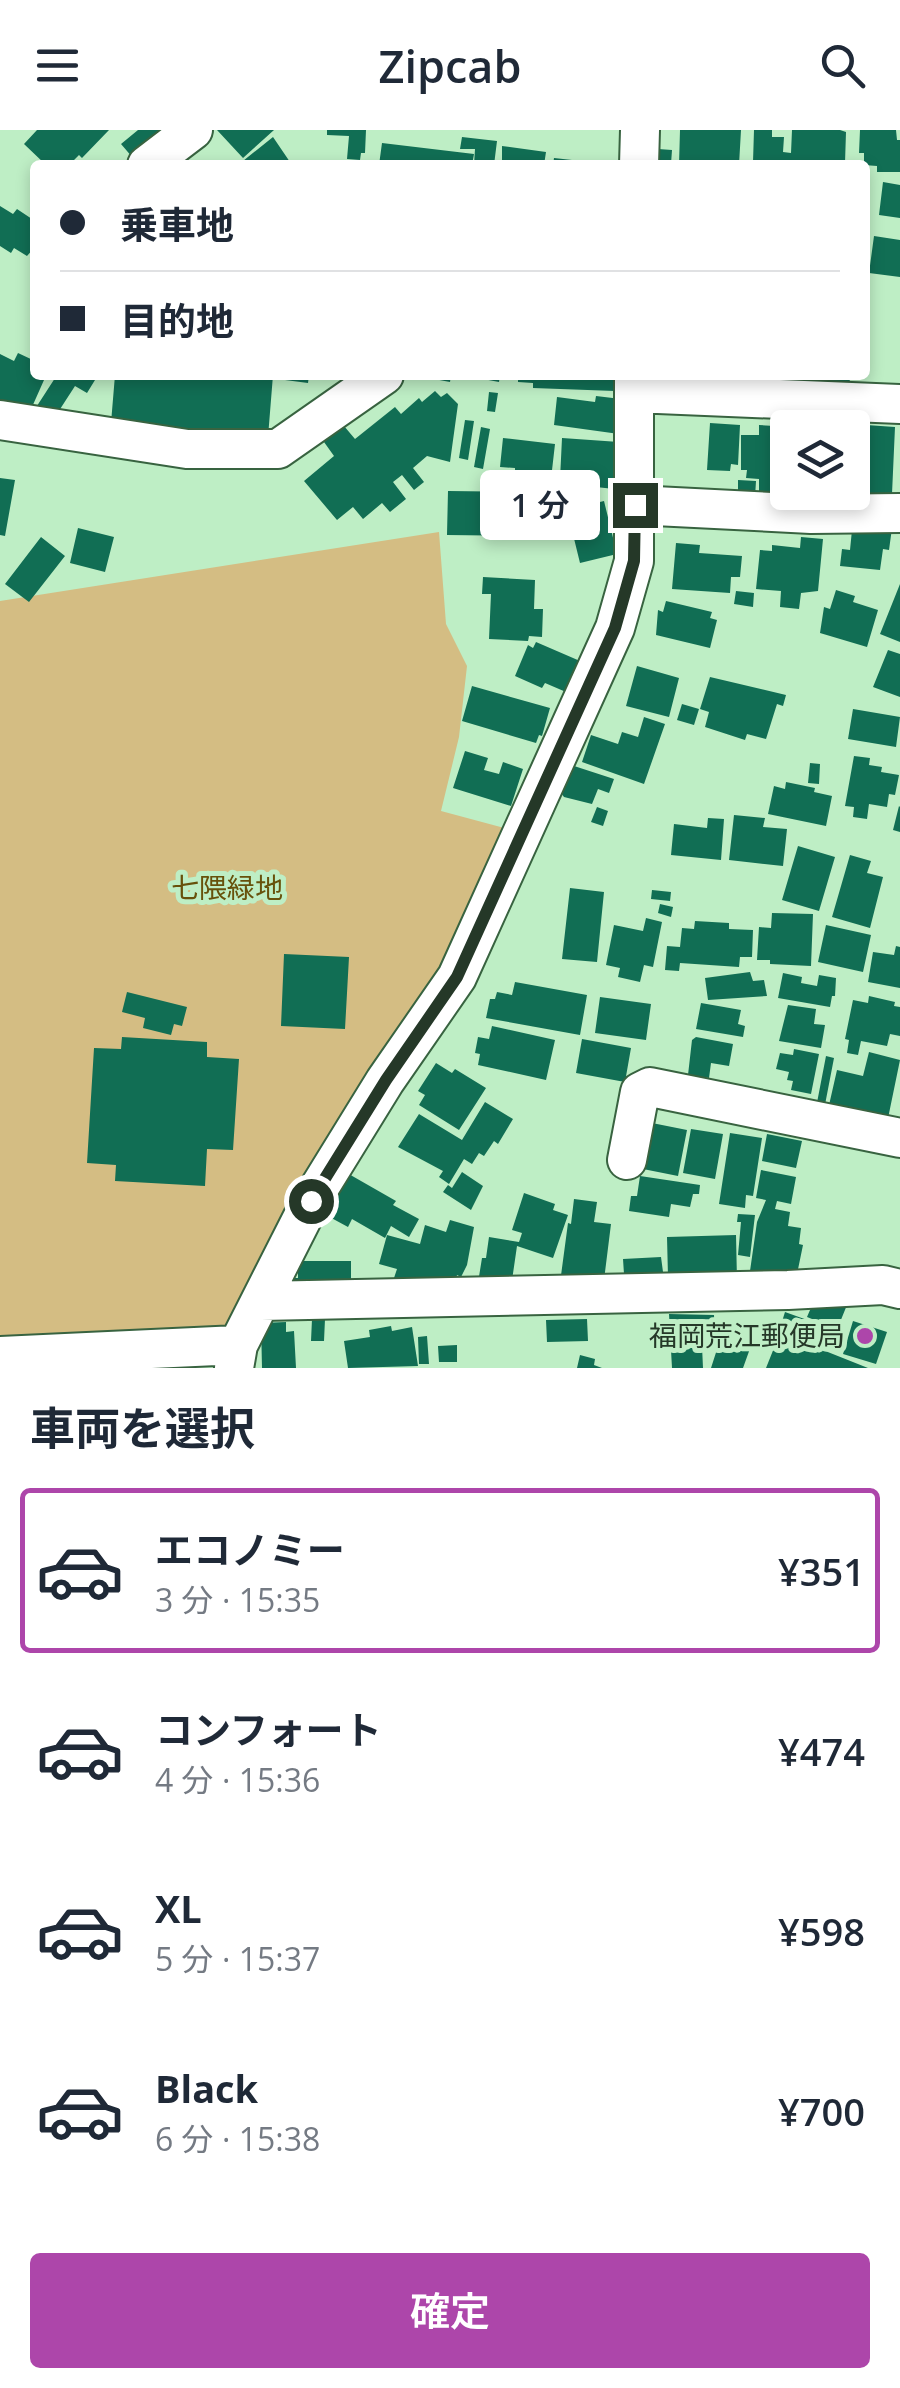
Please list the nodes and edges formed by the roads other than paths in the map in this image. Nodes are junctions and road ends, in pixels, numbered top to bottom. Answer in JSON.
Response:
{"nodes":[{"id":1,"x":193,"y":130,"type":"edge"},
{"id":2,"x":640,"y":130,"type":"edge"},
{"id":3,"x":154,"y":160,"type":"edge"},
{"id":4,"x":638,"y":160,"type":"edge"},
{"id":5,"x":377,"y":380,"type":"edge"},
{"id":6,"x":634,"y":384,"type":"edge"},
{"id":7,"x":900,"y":404,"type":"edge"},
{"id":8,"x":0,"y":420,"type":"edge"},
{"id":9,"x":635,"y":505,"type":"junction"},
{"id":10,"x":900,"y":514,"type":"edge"},
{"id":11,"x":900,"y":1138,"type":"edge"},
{"id":12,"x":627,"y":1160,"type":"dead end"},
{"id":13,"x":900,"y":1289,"type":"edge"},
{"id":14,"x":261,"y":1301,"type":"junction"},
{"id":15,"x":0,"y":1356,"type":"edge"},
{"id":16,"x":236,"y":1356,"type":"edge"}],
"edges":[{"from":1,"to":3,"type":"street"},
{"from":2,"to":4,"type":"street"},
{"from":5,"to":8,"type":"street"},
{"from":6,"to":7,"type":"street"},
{"from":6,"to":9,"type":"street"},
{"from":9,"to":10,"type":"street"},
{"from":9,"to":14,"type":"street"},
{"from":11,"to":12,"type":"street"},
{"from":13,"to":14,"type":"street"},
{"from":14,"to":16,"type":"street"},
{"from":15,"to":16,"type":"street"}]}
